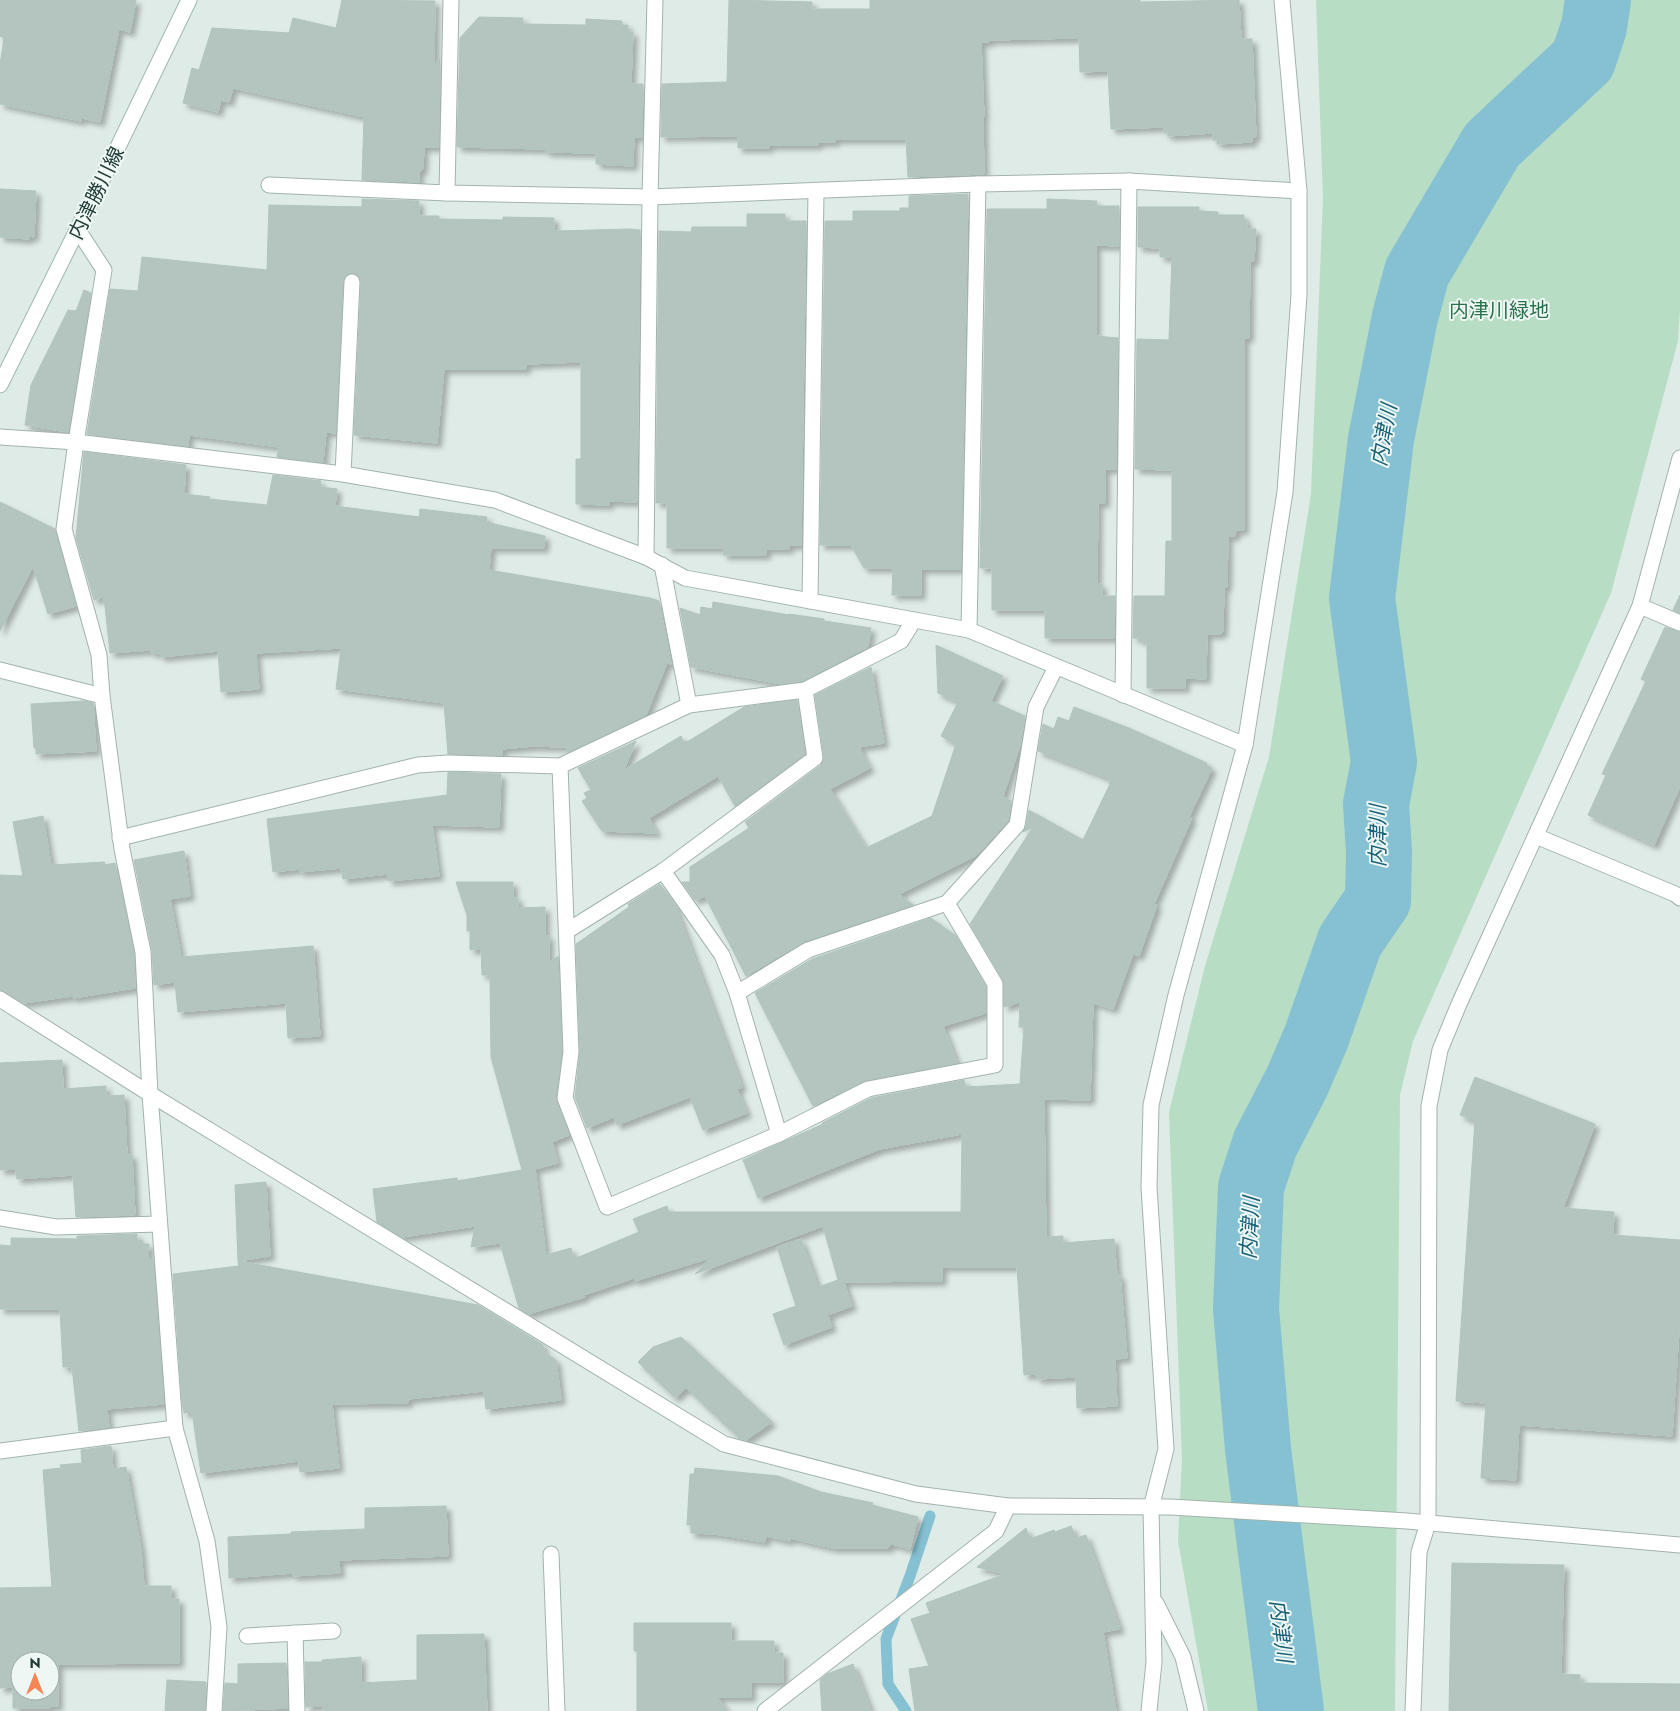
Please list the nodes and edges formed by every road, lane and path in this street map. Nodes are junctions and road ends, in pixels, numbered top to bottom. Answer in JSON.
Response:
{"nodes":[{"id":1,"x":189,"y":0,"type":"edge"},
{"id":2,"x":452,"y":0,"type":"edge"},
{"id":3,"x":655,"y":0,"type":"edge"},
{"id":4,"x":1282,"y":0,"type":"edge"},
{"id":5,"x":1129,"y":181,"type":"junction"},
{"id":6,"x":978,"y":184,"type":"junction"},
{"id":7,"x":269,"y":185,"type":"dead end"},
{"id":8,"x":816,"y":191,"type":"junction"},
{"id":9,"x":1299,"y":191,"type":"junction"},
{"id":10,"x":447,"y":193,"type":"junction"},
{"id":11,"x":650,"y":197,"type":"junction"},
{"id":12,"x":78,"y":230,"type":"junction"},
{"id":13,"x":352,"y":282,"type":"dead end"},
{"id":14,"x":0,"y":385,"type":"edge"},
{"id":15,"x":0,"y":437,"type":"edge"},
{"id":16,"x":76,"y":442,"type":"junction"},
{"id":17,"x":1680,"y":458,"type":"edge"},
{"id":18,"x":343,"y":474,"type":"junction"},
{"id":19,"x":646,"y":556,"type":"junction"},
{"id":20,"x":662,"y":565,"type":"junction"},
{"id":21,"x":810,"y":601,"type":"junction"},
{"id":22,"x":1640,"y":606,"type":"junction"},
{"id":23,"x":914,"y":620,"type":"junction"},
{"id":24,"x":1680,"y":623,"type":"edge"},
{"id":25,"x":969,"y":630,"type":"junction"},
{"id":26,"x":1056,"y":667,"type":"junction"},
{"id":27,"x":0,"y":670,"type":"edge"},
{"id":28,"x":805,"y":690,"type":"junction"},
{"id":29,"x":1123,"y":695,"type":"junction"},
{"id":30,"x":102,"y":696,"type":"junction"},
{"id":31,"x":689,"y":705,"type":"junction"},
{"id":32,"x":1244,"y":745,"type":"junction"},
{"id":33,"x":560,"y":766,"type":"junction"},
{"id":34,"x":1536,"y":836,"type":"junction"},
{"id":35,"x":120,"y":838,"type":"junction"},
{"id":36,"x":663,"y":871,"type":"junction"},
{"id":37,"x":1680,"y":898,"type":"edge"},
{"id":38,"x":947,"y":903,"type":"junction"},
{"id":39,"x":567,"y":931,"type":"junction"},
{"id":40,"x":737,"y":993,"type":"junction"},
{"id":41,"x":0,"y":999,"type":"edge"},
{"id":42,"x":150,"y":1094,"type":"junction"},
{"id":43,"x":779,"y":1134,"type":"junction"},
{"id":44,"x":0,"y":1218,"type":"edge"},
{"id":45,"x":159,"y":1224,"type":"junction"},
{"id":46,"x":175,"y":1428,"type":"junction"},
{"id":47,"x":0,"y":1452,"type":"edge"},
{"id":48,"x":1008,"y":1506,"type":"junction"},
{"id":49,"x":1151,"y":1508,"type":"junction"},
{"id":50,"x":1428,"y":1523,"type":"junction"},
{"id":51,"x":1680,"y":1545,"type":"edge"},
{"id":52,"x":551,"y":1554,"type":"dead end"},
{"id":53,"x":1153,"y":1597,"type":"junction"},
{"id":54,"x":333,"y":1631,"type":"dead end"},
{"id":55,"x":295,"y":1633,"type":"junction"},
{"id":56,"x":247,"y":1636,"type":"dead end"},
{"id":57,"x":214,"y":1711,"type":"edge"},
{"id":58,"x":297,"y":1711,"type":"edge"},
{"id":59,"x":557,"y":1711,"type":"edge"},
{"id":60,"x":765,"y":1711,"type":"edge"},
{"id":61,"x":1149,"y":1711,"type":"edge"},
{"id":62,"x":1196,"y":1711,"type":"edge"},
{"id":63,"x":1413,"y":1711,"type":"edge"}],
"edges":[{"from":1,"to":12,"type":"street","name":"内津勝川線"},
{"from":2,"to":10,"type":"street"},
{"from":3,"to":11,"type":"street"},
{"from":4,"to":9,"type":"street"},
{"from":5,"to":6,"type":"street"},
{"from":5,"to":9,"type":"street"},
{"from":5,"to":29,"type":"street"},
{"from":6,"to":8,"type":"street"},
{"from":6,"to":25,"type":"street"},
{"from":7,"to":10,"type":"street"},
{"from":8,"to":11,"type":"street"},
{"from":8,"to":21,"type":"street"},
{"from":9,"to":32,"type":"street"},
{"from":10,"to":11,"type":"street"},
{"from":11,"to":19,"type":"street"},
{"from":12,"to":14,"type":"street","name":"内津勝川線"},
{"from":12,"to":16,"type":"street"},
{"from":13,"to":18,"type":"street"},
{"from":15,"to":16,"type":"street"},
{"from":16,"to":18,"type":"street"},
{"from":16,"to":30,"type":"street"},
{"from":17,"to":22,"type":"street"},
{"from":18,"to":19,"type":"street"},
{"from":19,"to":20,"type":"street"},
{"from":20,"to":21,"type":"street"},
{"from":20,"to":31,"type":"street"},
{"from":21,"to":23,"type":"street"},
{"from":22,"to":24,"type":"street"},
{"from":22,"to":34,"type":"street"},
{"from":23,"to":25,"type":"street"},
{"from":23,"to":28,"type":"street"},
{"from":25,"to":26,"type":"street"},
{"from":26,"to":29,"type":"street"},
{"from":26,"to":38,"type":"street"},
{"from":27,"to":30,"type":"street"},
{"from":28,"to":31,"type":"street"},
{"from":28,"to":36,"type":"street"},
{"from":29,"to":32,"type":"street"},
{"from":30,"to":35,"type":"street"},
{"from":31,"to":33,"type":"street"},
{"from":32,"to":49,"type":"street"},
{"from":33,"to":35,"type":"street"},
{"from":33,"to":39,"type":"street"},
{"from":34,"to":37,"type":"street"},
{"from":34,"to":50,"type":"street"},
{"from":35,"to":42,"type":"street"},
{"from":36,"to":39,"type":"street"},
{"from":36,"to":40,"type":"street"},
{"from":38,"to":40,"type":"street"},
{"from":38,"to":43,"type":"street"},
{"from":39,"to":43,"type":"street"},
{"from":40,"to":43,"type":"street"},
{"from":41,"to":42,"type":"street"},
{"from":42,"to":45,"type":"street"},
{"from":42,"to":48,"type":"street"},
{"from":44,"to":45,"type":"street"},
{"from":45,"to":46,"type":"street"},
{"from":46,"to":47,"type":"street"},
{"from":46,"to":57,"type":"street"},
{"from":48,"to":49,"type":"street"},
{"from":48,"to":60,"type":"street"},
{"from":49,"to":50,"type":"street"},
{"from":49,"to":53,"type":"street"},
{"from":50,"to":51,"type":"street"},
{"from":50,"to":63,"type":"street"},
{"from":52,"to":59,"type":"street"},
{"from":53,"to":61,"type":"street"},
{"from":53,"to":62,"type":"street"},
{"from":54,"to":55,"type":"street"},
{"from":55,"to":56,"type":"street"},
{"from":55,"to":58,"type":"street"}]}
